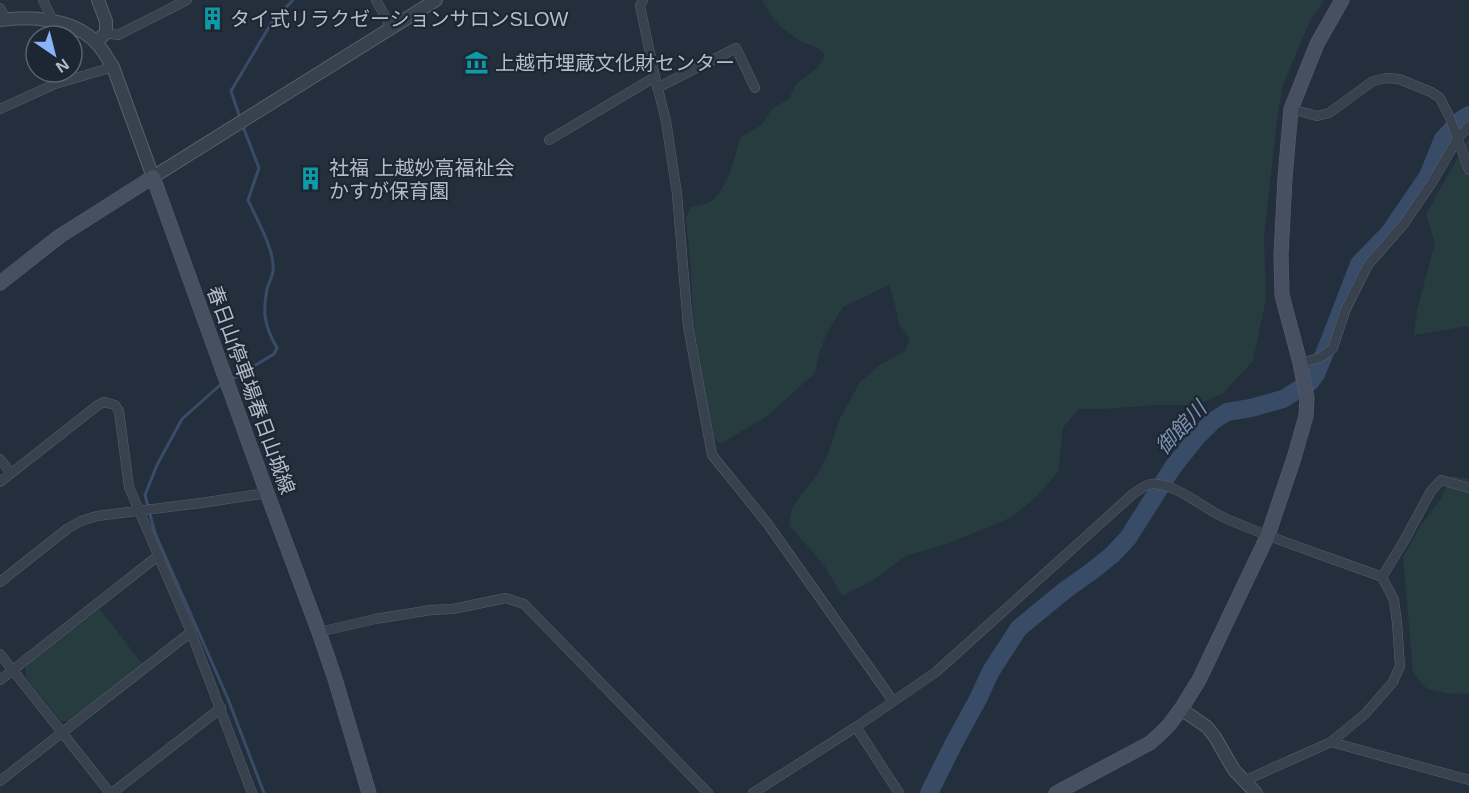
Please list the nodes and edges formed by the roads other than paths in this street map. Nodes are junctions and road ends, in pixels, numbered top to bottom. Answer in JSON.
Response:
{"nodes":[{"id":1,"x":43,"y":0,"type":"edge"},
{"id":2,"x":98,"y":0,"type":"edge"},
{"id":3,"x":187,"y":0,"type":"edge"},
{"id":4,"x":376,"y":0,"type":"edge"},
{"id":5,"x":436,"y":0,"type":"edge"},
{"id":6,"x":643,"y":0,"type":"edge"},
{"id":7,"x":1342,"y":0,"type":"edge"},
{"id":8,"x":173,"y":3,"type":"edge"},
{"id":9,"x":2,"y":16,"type":"edge"},
{"id":10,"x":53,"y":21,"type":"junction"},
{"id":11,"x":392,"y":29,"type":"junction"},
{"id":12,"x":106,"y":33,"type":"junction"},
{"id":13,"x":95,"y":42,"type":"junction"},
{"id":14,"x":113,"y":67,"type":"junction"},
{"id":15,"x":655,"y":77,"type":"junction"},
{"id":16,"x":657,"y":87,"type":"junction"},
{"id":17,"x":755,"y":88,"type":"dead end"},
{"id":18,"x":0,"y":109,"type":"edge"},
{"id":19,"x":1291,"y":109,"type":"junction"},
{"id":20,"x":1469,"y":126,"type":"edge"},
{"id":21,"x":1458,"y":138,"type":"junction"},
{"id":22,"x":549,"y":140,"type":"dead end"},
{"id":23,"x":1469,"y":170,"type":"edge"},
{"id":24,"x":153,"y":177,"type":"junction"},
{"id":25,"x":0,"y":283,"type":"edge"},
{"id":26,"x":1300,"y":363,"type":"junction"},
{"id":27,"x":0,"y":459,"type":"edge"},
{"id":28,"x":11,"y":473,"type":"junction"},
{"id":29,"x":0,"y":482,"type":"edge"},
{"id":30,"x":1469,"y":488,"type":"edge"},
{"id":31,"x":267,"y":493,"type":"junction"},
{"id":32,"x":138,"y":510,"type":"junction"},
{"id":33,"x":1268,"y":535,"type":"junction"},
{"id":34,"x":159,"y":555,"type":"junction"},
{"id":35,"x":1382,"y":578,"type":"junction"},
{"id":36,"x":0,"y":582,"type":"edge"},
{"id":37,"x":191,"y":632,"type":"junction"},
{"id":38,"x":319,"y":632,"type":"junction"},
{"id":39,"x":0,"y":654,"type":"edge"},
{"id":40,"x":13,"y":670,"type":"junction"},
{"id":41,"x":0,"y":680,"type":"edge"},
{"id":42,"x":893,"y":701,"type":"junction"},
{"id":43,"x":220,"y":708,"type":"junction"},
{"id":44,"x":1181,"y":709,"type":"junction"},
{"id":45,"x":856,"y":727,"type":"junction"},
{"id":46,"x":62,"y":733,"type":"junction"},
{"id":47,"x":1331,"y":742,"type":"junction"},
{"id":48,"x":1469,"y":780,"type":"edge"},
{"id":49,"x":0,"y":781,"type":"edge"},
{"id":50,"x":1244,"y":781,"type":"junction"},
{"id":51,"x":111,"y":793,"type":"edge"},
{"id":52,"x":252,"y":793,"type":"edge"},
{"id":53,"x":369,"y":793,"type":"edge"},
{"id":54,"x":708,"y":793,"type":"edge"},
{"id":55,"x":753,"y":793,"type":"edge"},
{"id":56,"x":898,"y":793,"type":"edge"},
{"id":57,"x":1056,"y":793,"type":"edge"},
{"id":58,"x":1256,"y":793,"type":"edge"}],
"edges":[{"from":1,"to":10,"type":"street"},
{"from":2,"to":12,"type":"street"},
{"from":3,"to":8,"type":"street"},
{"from":4,"to":11,"type":"street"},
{"from":5,"to":11,"type":"street"},
{"from":6,"to":15,"type":"street"},
{"from":7,"to":19,"type":"main road"},
{"from":8,"to":12,"type":"street"},
{"from":9,"to":10,"type":"street"},
{"from":10,"to":13,"type":"street"},
{"from":11,"to":24,"type":"street"},
{"from":12,"to":13,"type":"street"},
{"from":13,"to":14,"type":"street"},
{"from":14,"to":18,"type":"street"},
{"from":14,"to":24,"type":"street"},
{"from":15,"to":16,"type":"street"},
{"from":15,"to":22,"type":"street"},
{"from":16,"to":17,"type":"street"},
{"from":16,"to":42,"type":"street"},
{"from":19,"to":21,"type":"street"},
{"from":19,"to":26,"type":"main road"},
{"from":20,"to":21,"type":"street"},
{"from":21,"to":23,"type":"street"},
{"from":21,"to":26,"type":"street"},
{"from":24,"to":25,"type":"main road"},
{"from":24,"to":31,"type":"main road","name":"春日山停車場春日山城線"},
{"from":26,"to":33,"type":"main road"},
{"from":27,"to":28,"type":"street"},
{"from":28,"to":29,"type":"street"},
{"from":28,"to":32,"type":"street"},
{"from":30,"to":35,"type":"street"},
{"from":31,"to":32,"type":"street"},
{"from":31,"to":38,"type":"main road","name":"春日山停車場春日山城線"},
{"from":32,"to":34,"type":"street"},
{"from":32,"to":36,"type":"street"},
{"from":33,"to":35,"type":"street"},
{"from":33,"to":42,"type":"street"},
{"from":33,"to":44,"type":"main road"},
{"from":34,"to":37,"type":"street"},
{"from":34,"to":40,"type":"street"},
{"from":35,"to":47,"type":"street"},
{"from":37,"to":43,"type":"street"},
{"from":37,"to":46,"type":"street"},
{"from":38,"to":53,"type":"main road","name":"春日山停車場春日山城線"},
{"from":38,"to":54,"type":"street"},
{"from":39,"to":40,"type":"street"},
{"from":40,"to":41,"type":"street"},
{"from":40,"to":46,"type":"street"},
{"from":42,"to":45,"type":"street"},
{"from":43,"to":51,"type":"street"},
{"from":43,"to":52,"type":"street"},
{"from":44,"to":50,"type":"street"},
{"from":44,"to":57,"type":"main road"},
{"from":45,"to":55,"type":"street"},
{"from":45,"to":56,"type":"street"},
{"from":46,"to":49,"type":"street"},
{"from":46,"to":51,"type":"street"},
{"from":47,"to":48,"type":"street"},
{"from":47,"to":50,"type":"street"},
{"from":50,"to":58,"type":"street"}]}
